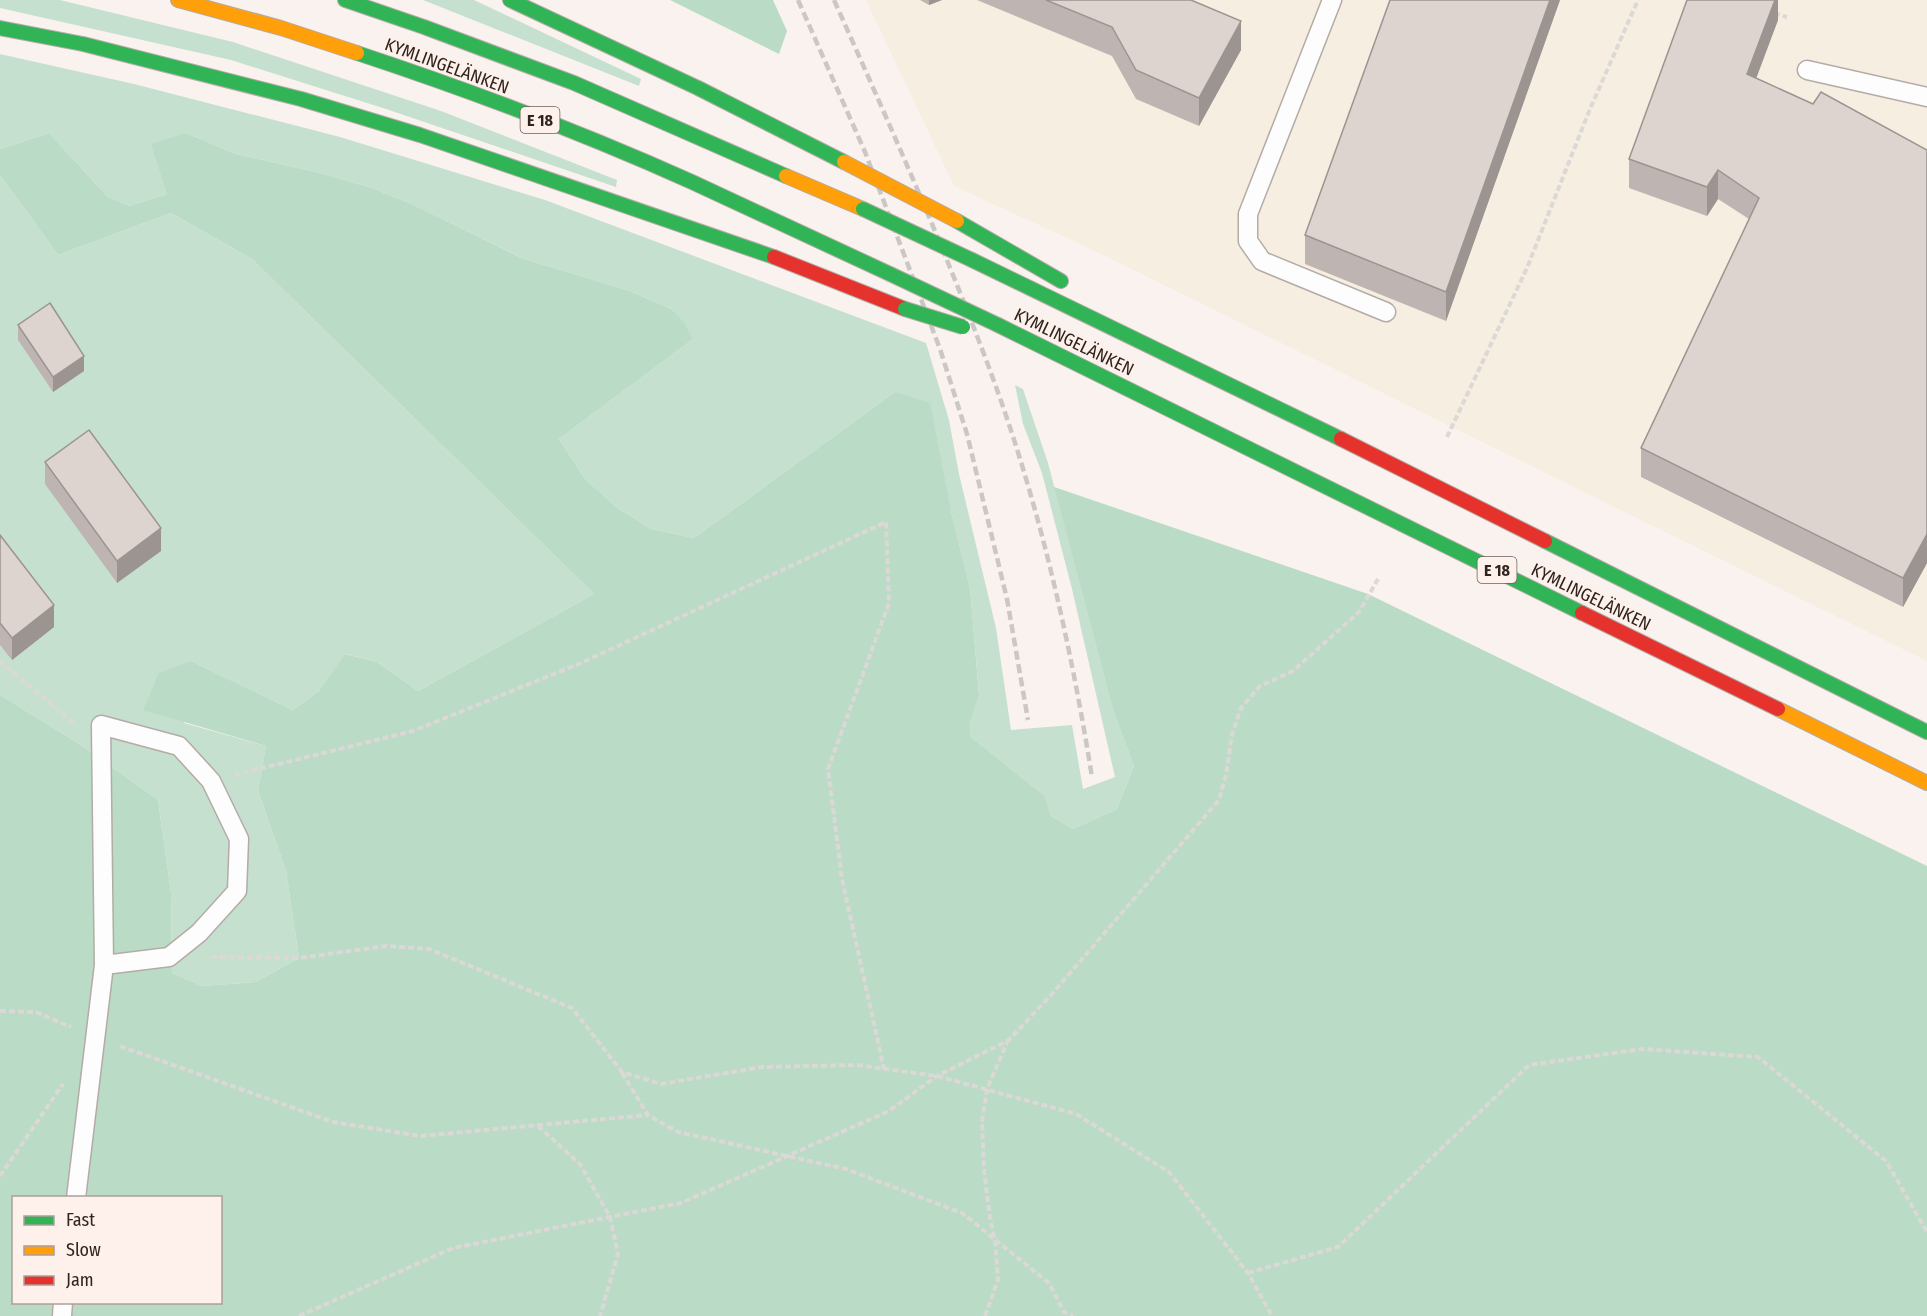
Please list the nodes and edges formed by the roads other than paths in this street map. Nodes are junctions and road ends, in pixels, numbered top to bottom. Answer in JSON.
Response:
{"nodes":[{"id":1,"x":177,"y":0,"type":"edge"},
{"id":2,"x":345,"y":0,"type":"edge"},
{"id":3,"x":510,"y":0,"type":"edge"},
{"id":4,"x":1332,"y":0,"type":"edge"},
{"id":5,"x":0,"y":28,"type":"edge"},
{"id":6,"x":1807,"y":70,"type":"dead end"},
{"id":7,"x":1927,"y":97,"type":"edge"},
{"id":8,"x":1071,"y":287,"type":"dead end"},
{"id":9,"x":1386,"y":312,"type":"dead end"},
{"id":10,"x":1133,"y":323,"type":"dead end"},
{"id":11,"x":1001,"y":332,"type":"junction"},
{"id":12,"x":1278,"y":407,"type":"junction"},
{"id":13,"x":1927,"y":732,"type":"edge"},
{"id":14,"x":1927,"y":783,"type":"edge"},
{"id":15,"x":104,"y":965,"type":"junction"},
{"id":16,"x":76,"y":1196,"type":"edge"}],
"edges":[{"from":1,"to":11,"type":"highway","name":"KYMLINGELÄNKEN","number":"E 18","bridge":true},
{"from":2,"to":12,"type":"highway","name":"KYMLINGELÄNKEN","bridge":true},
{"from":3,"to":8,"type":"highway","bridge":true},
{"from":4,"to":9,"type":"lane"},
{"from":5,"to":11,"type":"highway","bridge":true},
{"from":6,"to":7,"type":"lane"},
{"from":10,"to":12,"type":"highway"},
{"from":11,"to":14,"type":"highway","name":"KYMLINGELÄNKEN","number":"E 18"},
{"from":12,"to":13,"type":"highway","name":"KYMLINGELÄNKEN"},
{"from":15,"to":15,"type":"lane"},
{"from":15,"to":16,"type":"lane"}]}
